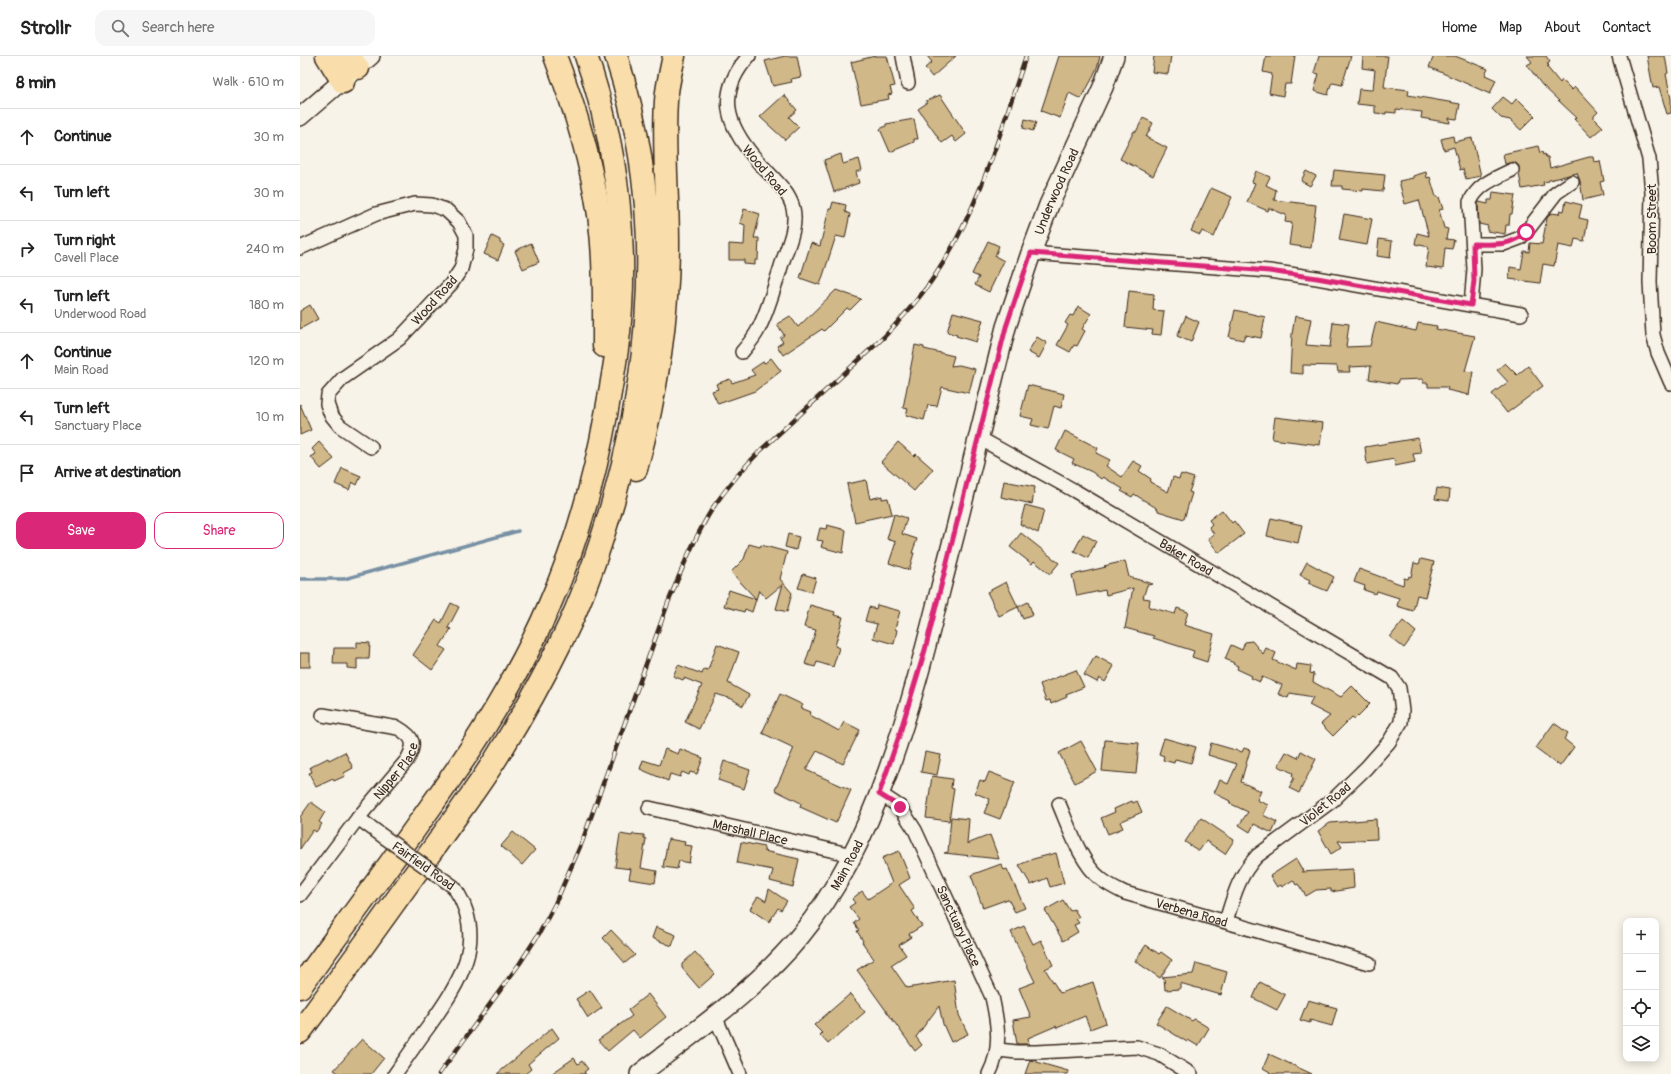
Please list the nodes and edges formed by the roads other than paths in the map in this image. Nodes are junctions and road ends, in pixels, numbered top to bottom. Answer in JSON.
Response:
{"nodes":[{"id":1,"x":327,"y":56,"type":"edge"},
{"id":2,"x":555,"y":56,"type":"edge"},
{"id":3,"x":586,"y":56,"type":"edge"},
{"id":4,"x":616,"y":56,"type":"edge"},
{"id":5,"x":674,"y":56,"type":"edge"},
{"id":6,"x":749,"y":56,"type":"edge"},
{"id":7,"x":903,"y":56,"type":"edge"},
{"id":8,"x":1114,"y":56,"type":"edge"},
{"id":9,"x":1619,"y":56,"type":"edge"},
{"id":10,"x":355,"y":66,"type":"edge"},
{"id":11,"x":908,"y":83,"type":"dead end"},
{"id":12,"x":300,"y":116,"type":"edge"},
{"id":13,"x":1512,"y":170,"type":"dead end"},
{"id":14,"x":1572,"y":182,"type":"dead end"},
{"id":15,"x":1473,"y":244,"type":"junction"},
{"id":16,"x":300,"y":248,"type":"edge"},
{"id":17,"x":1031,"y":253,"type":"junction"},
{"id":18,"x":1471,"y":305,"type":"junction"},
{"id":19,"x":1521,"y":314,"type":"dead end"},
{"id":20,"x":742,"y":352,"type":"dead end"},
{"id":21,"x":1671,"y":383,"type":"edge"},
{"id":22,"x":979,"y":438,"type":"junction"},
{"id":23,"x":371,"y":447,"type":"dead end"},
{"id":24,"x":597,"y":465,"type":"junction"},
{"id":25,"x":942,"y":585,"type":"joint"},
{"id":26,"x":585,"y":587,"type":"junction"},
{"id":27,"x":1392,"y":678,"type":"joint"},
{"id":28,"x":323,"y":715,"type":"dead end"},
{"id":29,"x":879,"y":794,"type":"junction"},
{"id":30,"x":1059,"y":804,"type":"dead end"},
{"id":31,"x":649,"y":808,"type":"dead end"},
{"id":32,"x":358,"y":818,"type":"junction"},
{"id":33,"x":852,"y":855,"type":"junction"},
{"id":34,"x":300,"y":895,"type":"edge"},
{"id":35,"x":1226,"y":921,"type":"junction"},
{"id":36,"x":1369,"y":963,"type":"dead end"},
{"id":37,"x":300,"y":987,"type":"edge"},
{"id":38,"x":715,"y":1016,"type":"junction"},
{"id":39,"x":300,"y":1032,"type":"edge"},
{"id":40,"x":998,"y":1050,"type":"junction"},
{"id":41,"x":395,"y":1074,"type":"edge"},
{"id":42,"x":640,"y":1074,"type":"edge"},
{"id":43,"x":740,"y":1074,"type":"edge"},
{"id":44,"x":988,"y":1074,"type":"edge"},
{"id":45,"x":1191,"y":1074,"type":"edge"}],
"edges":[{"from":1,"to":10,"type":"highway"},
{"from":2,"to":24,"type":"highway"},
{"from":3,"to":24,"type":"highway"},
{"from":4,"to":26,"type":"highway"},
{"from":5,"to":26,"type":"highway"},
{"from":6,"to":20,"type":"street","name":"Wood Road"},
{"from":7,"to":11,"type":"street"},
{"from":8,"to":17,"type":"main road","name":"Underwood Road"},
{"from":9,"to":21,"type":"street","name":"Boom Street"},
{"from":10,"to":12,"type":"street"},
{"from":13,"to":15,"type":"street"},
{"from":14,"to":15,"type":"street"},
{"from":15,"to":18,"type":"street"},
{"from":16,"to":23,"type":"street","name":"Wood Road"},
{"from":17,"to":18,"type":"street"},
{"from":17,"to":22,"type":"main road","name":"Underwood Road"},
{"from":18,"to":19,"type":"street"},
{"from":22,"to":25,"type":"main road","name":"Underwood Road"},
{"from":22,"to":27,"type":"street","name":"Baker Road"},
{"from":24,"to":37,"type":"highway"},
{"from":25,"to":29,"type":"main road","name":"Main Road"},
{"from":26,"to":39,"type":"highway"},
{"from":27,"to":35,"type":"street","name":"Violet Road"},
{"from":28,"to":32,"type":"street","name":"Nipper Place"},
{"from":29,"to":33,"type":"main road","name":"Main Road"},
{"from":29,"to":40,"type":"street","name":"Sanctuary Place"},
{"from":30,"to":35,"type":"street","name":"Verbena Road"},
{"from":31,"to":33,"type":"street","name":"Marshall Place"},
{"from":32,"to":34,"type":"street"},
{"from":32,"to":41,"type":"street","name":"Fairfield Road","bridge":true},
{"from":33,"to":38,"type":"main road","name":"Main Road"},
{"from":35,"to":36,"type":"street","name":"Verbena Road"},
{"from":38,"to":42,"type":"main road","name":"Main Road"},
{"from":38,"to":43,"type":"street"},
{"from":40,"to":44,"type":"street","name":"Sanctuary Place"},
{"from":40,"to":45,"type":"street"}]}
